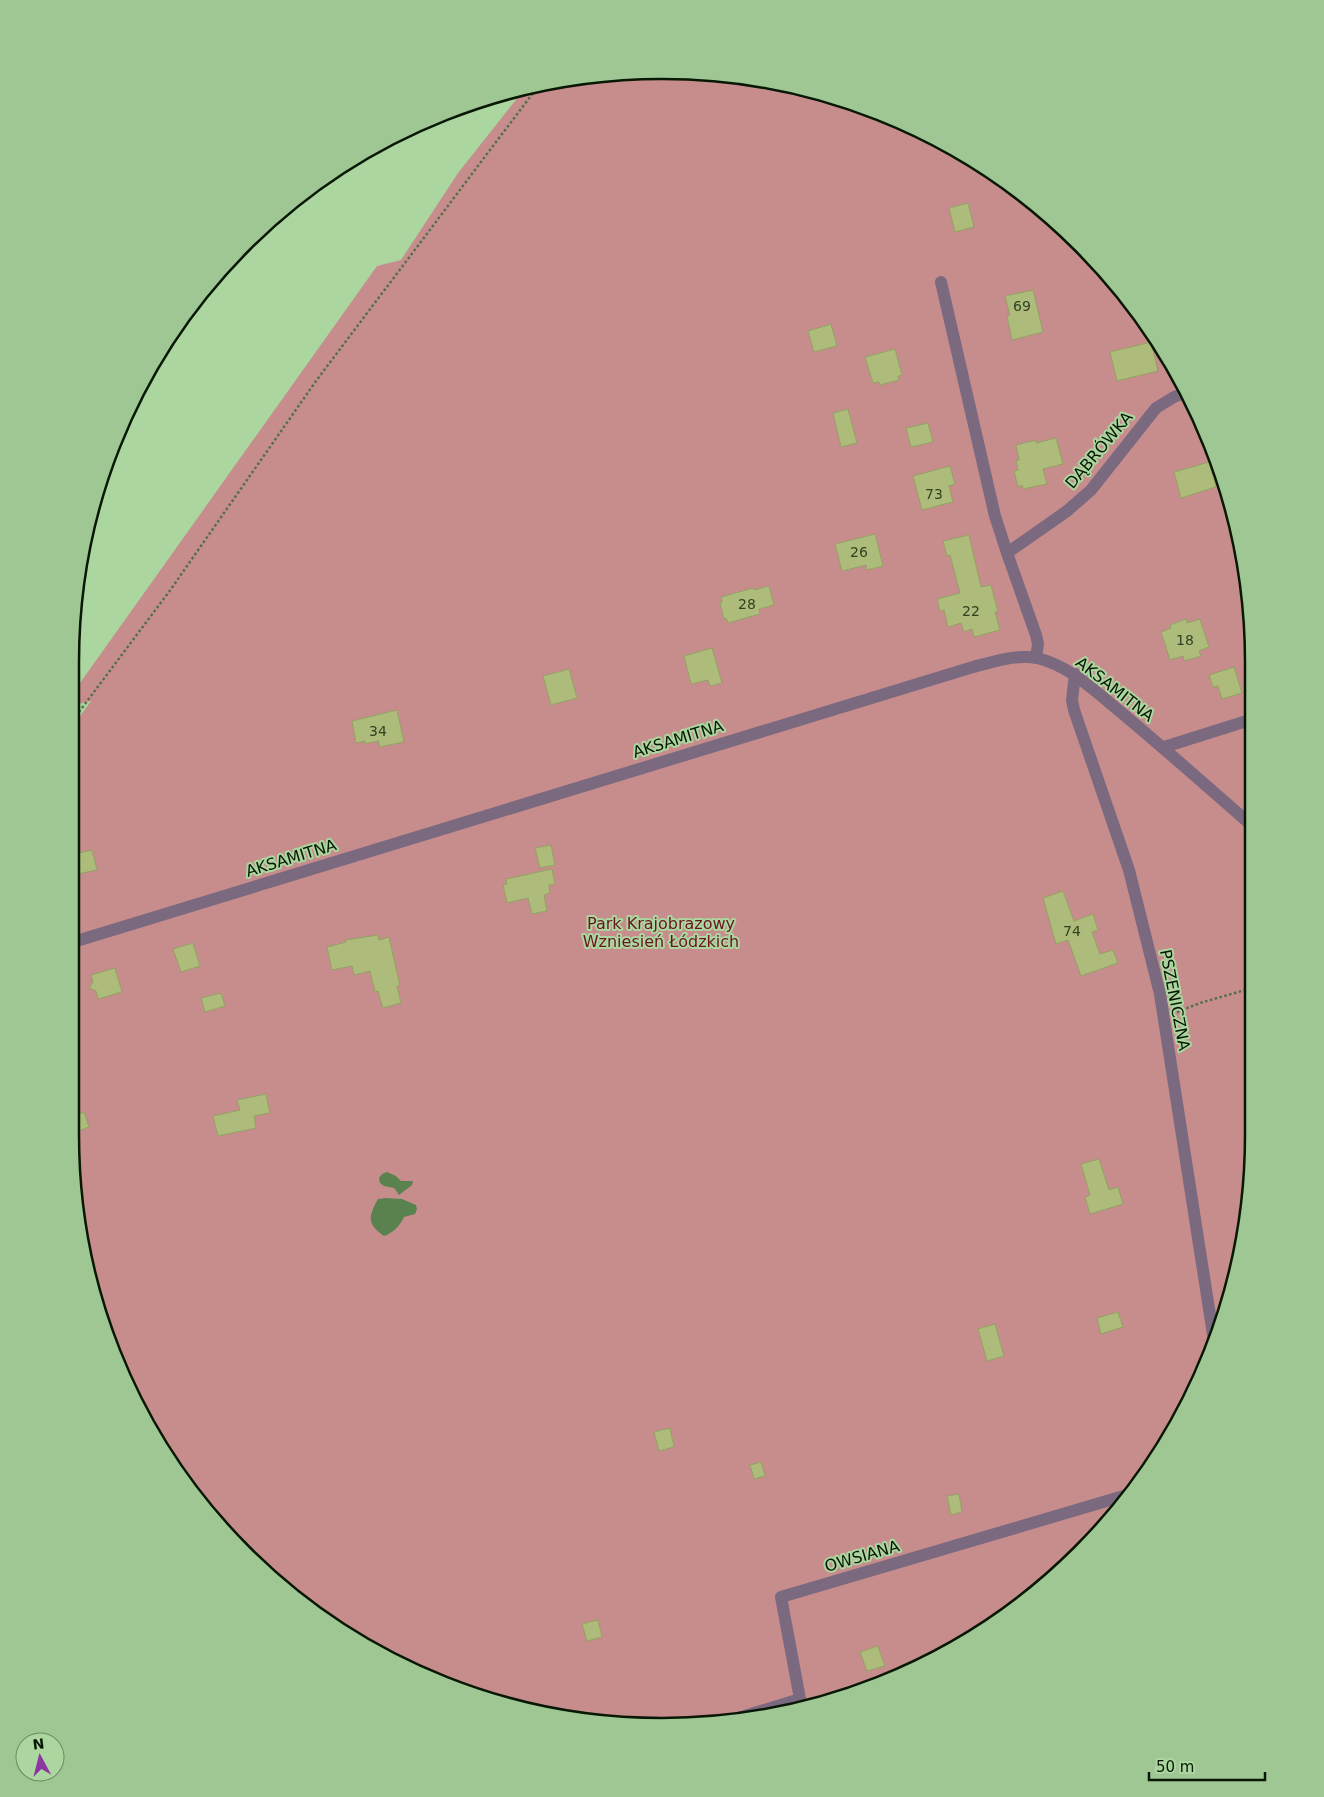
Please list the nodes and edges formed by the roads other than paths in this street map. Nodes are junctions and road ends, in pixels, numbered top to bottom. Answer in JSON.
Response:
{"nodes":[{"id":1,"x":941,"y":282,"type":"dead end"},
{"id":2,"x":1180,"y":395,"type":"edge"},
{"id":3,"x":1007,"y":553,"type":"junction"},
{"id":4,"x":1036,"y":658,"type":"junction"},
{"id":5,"x":1075,"y":674,"type":"junction"},
{"id":6,"x":1245,"y":722,"type":"edge"},
{"id":7,"x":1164,"y":748,"type":"junction"},
{"id":8,"x":1245,"y":820,"type":"edge"},
{"id":9,"x":79,"y":939,"type":"edge"},
{"id":10,"x":1212,"y":1328,"type":"edge"},
{"id":11,"x":1119,"y":1497,"type":"edge"},
{"id":12,"x":772,"y":1708,"type":"edge"}],
"edges":[{"from":1,"to":3,"type":"street"},
{"from":2,"to":3,"type":"street","name":"DĄBRÓWKA"},
{"from":3,"to":4,"type":"street"},
{"from":4,"to":5,"type":"street","name":"AKSAMITNA"},
{"from":4,"to":9,"type":"street","name":"AKSAMITNA"},
{"from":5,"to":7,"type":"street","name":"AKSAMITNA"},
{"from":5,"to":10,"type":"street","name":"PSZENICZNA"},
{"from":6,"to":7,"type":"street"},
{"from":7,"to":8,"type":"street","name":"AKSAMITNA"},
{"from":11,"to":12,"type":"street","name":"OWSIANA"}]}
